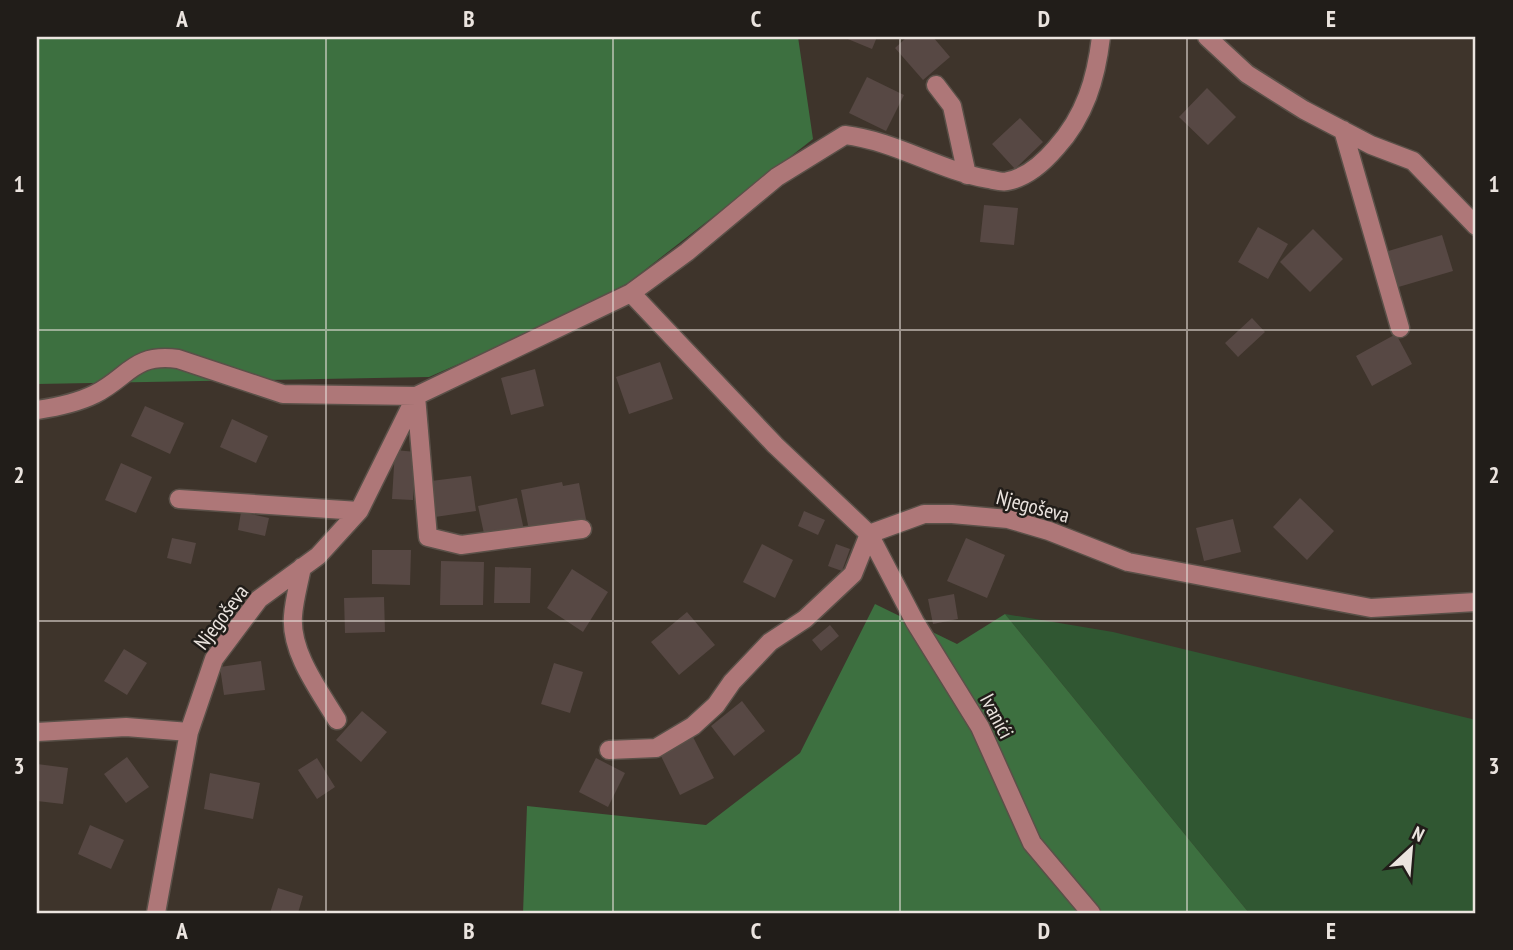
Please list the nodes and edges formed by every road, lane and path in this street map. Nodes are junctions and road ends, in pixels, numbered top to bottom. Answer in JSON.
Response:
{"nodes":[{"id":1,"x":1101,"y":37,"type":"edge"},
{"id":2,"x":1207,"y":37,"type":"edge"},
{"id":3,"x":936,"y":85,"type":"dead end"},
{"id":4,"x":1343,"y":130,"type":"junction"},
{"id":5,"x":967,"y":175,"type":"junction"},
{"id":6,"x":1476,"y":226,"type":"edge"},
{"id":7,"x":631,"y":293,"type":"junction"},
{"id":8,"x":1399,"y":328,"type":"dead end"},
{"id":9,"x":416,"y":396,"type":"junction"},
{"id":10,"x":37,"y":410,"type":"edge"},
{"id":11,"x":179,"y":499,"type":"dead end"},
{"id":12,"x":359,"y":511,"type":"junction"},
{"id":13,"x":582,"y":529,"type":"dead end"},
{"id":14,"x":869,"y":534,"type":"junction"},
{"id":15,"x":302,"y":567,"type":"junction"},
{"id":16,"x":1476,"y":602,"type":"edge"},
{"id":17,"x":337,"y":720,"type":"dead end"},
{"id":18,"x":37,"y":732,"type":"edge"},
{"id":19,"x":189,"y":732,"type":"junction"},
{"id":20,"x":609,"y":750,"type":"dead end"},
{"id":21,"x":156,"y":913,"type":"edge"},
{"id":22,"x":1091,"y":913,"type":"edge"}],
"edges":[{"from":1,"to":5,"type":"street"},
{"from":2,"to":4,"type":"street"},
{"from":3,"to":5,"type":"street"},
{"from":4,"to":6,"type":"street"},
{"from":4,"to":8,"type":"street"},
{"from":5,"to":7,"type":"street"},
{"from":7,"to":9,"type":"street"},
{"from":7,"to":14,"type":"street"},
{"from":9,"to":10,"type":"street"},
{"from":9,"to":12,"type":"street","name":"Njegoševa"},
{"from":9,"to":13,"type":"street"},
{"from":11,"to":12,"type":"street"},
{"from":12,"to":15,"type":"street","name":"Njegoševa"},
{"from":14,"to":16,"type":"street","name":"Njegoševa"},
{"from":14,"to":20,"type":"street"},
{"from":14,"to":22,"type":"street","name":"Ivanići"},
{"from":15,"to":17,"type":"street"},
{"from":15,"to":19,"type":"street","name":"Njegoševa"},
{"from":18,"to":19,"type":"street"},
{"from":19,"to":21,"type":"street","name":"Njegoševa"}]}
